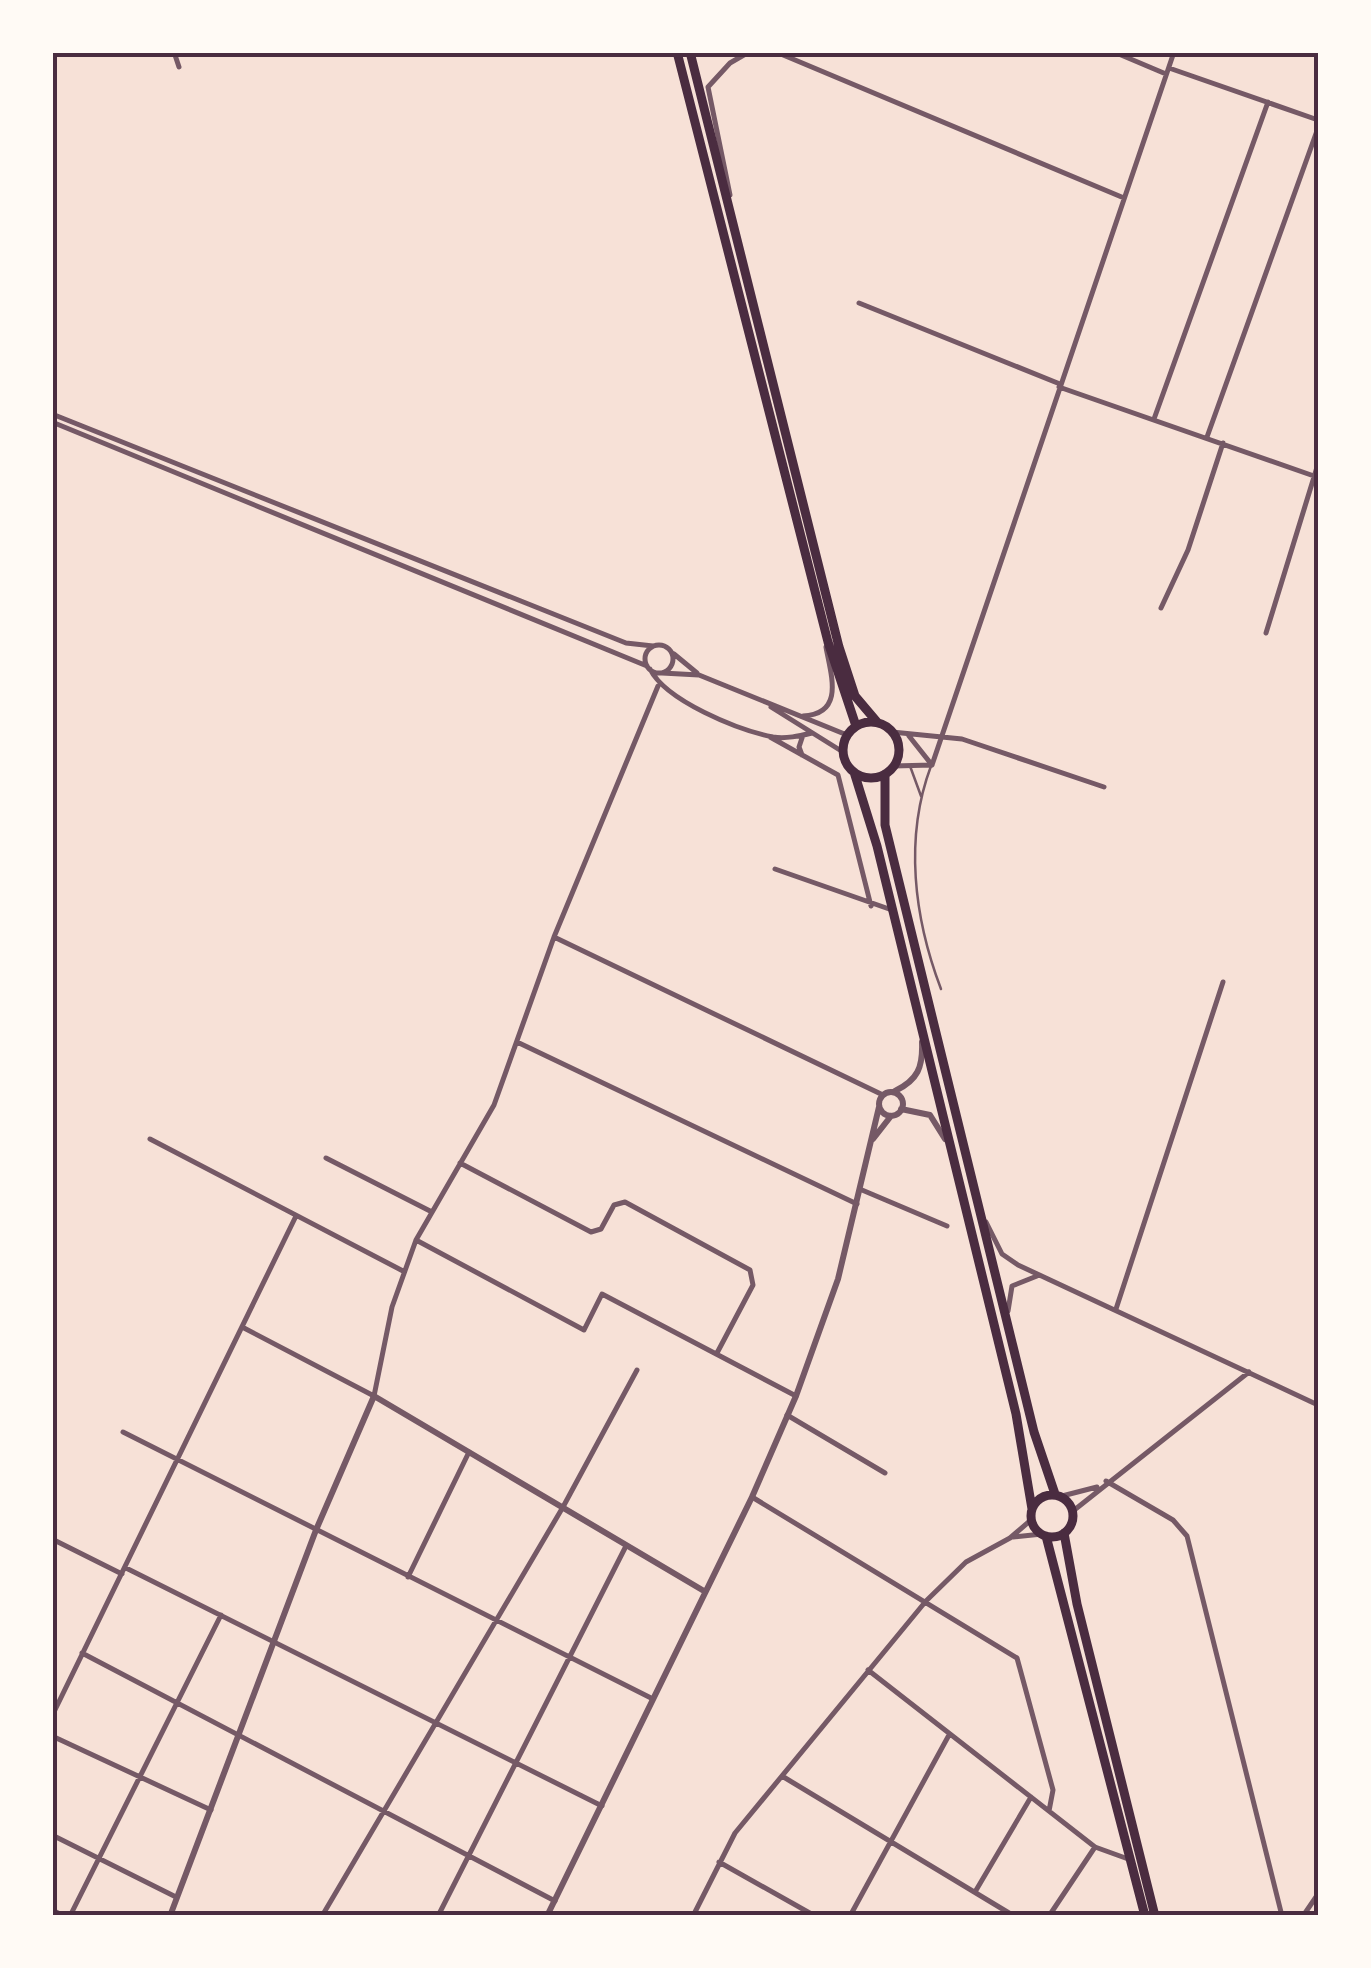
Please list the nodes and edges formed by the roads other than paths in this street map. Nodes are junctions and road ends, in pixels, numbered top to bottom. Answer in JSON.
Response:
{"nodes":[{"id":1,"x":174,"y":52,"type":"edge"},
{"id":2,"x":677,"y":52,"type":"edge"},
{"id":3,"x":690,"y":52,"type":"edge"},
{"id":4,"x":749,"y":52,"type":"edge"},
{"id":5,"x":776,"y":52,"type":"edge"},
{"id":6,"x":1114,"y":52,"type":"edge"},
{"id":7,"x":1174,"y":52,"type":"edge"},
{"id":8,"x":178,"y":67,"type":"dead end"},
{"id":9,"x":1166,"y":74,"type":"junction"},
{"id":10,"x":1268,"y":102,"type":"junction"},
{"id":11,"x":1318,"y":120,"type":"edge"},
{"id":12,"x":1318,"y":128,"type":"edge"},
{"id":13,"x":1124,"y":198,"type":"junction"},
{"id":14,"x":744,"y":267,"type":"junction"},
{"id":15,"x":859,"y":303,"type":"dead end"},
{"id":16,"x":1059,"y":385,"type":"junction"},
{"id":17,"x":52,"y":414,"type":"edge"},
{"id":18,"x":1154,"y":419,"type":"junction"},
{"id":19,"x":52,"y":422,"type":"edge"},
{"id":20,"x":1207,"y":437,"type":"junction"},
{"id":21,"x":1224,"y":442,"type":"junction"},
{"id":22,"x":1318,"y":464,"type":"edge"},
{"id":23,"x":1314,"y":476,"type":"junction"},
{"id":24,"x":1160,"y":608,"type":"dead end"},
{"id":25,"x":822,"y":615,"type":"junction"},
{"id":26,"x":1266,"y":634,"type":"dead end"},
{"id":27,"x":652,"y":646,"type":"junction"},
{"id":28,"x":672,"y":652,"type":"junction"},
{"id":29,"x":649,"y":668,"type":"junction"},
{"id":30,"x":662,"y":672,"type":"junction"},
{"id":31,"x":699,"y":674,"type":"junction"},
{"id":32,"x":658,"y":686,"type":"junction"},
{"id":33,"x":760,"y":700,"type":"junction"},
{"id":34,"x":801,"y":716,"type":"junction"},
{"id":35,"x":876,"y":722,"type":"junction"},
{"id":36,"x":856,"y":726,"type":"junction"},
{"id":37,"x":812,"y":732,"type":"junction"},
{"id":38,"x":892,"y":732,"type":"junction"},
{"id":39,"x":803,"y":734,"type":"junction"},
{"id":40,"x":847,"y":734,"type":"junction"},
{"id":41,"x":908,"y":734,"type":"junction"},
{"id":42,"x":941,"y":734,"type":"junction"},
{"id":43,"x":770,"y":736,"type":"junction"},
{"id":44,"x":843,"y":752,"type":"junction"},
{"id":45,"x":805,"y":756,"type":"junction"},
{"id":46,"x":932,"y":765,"type":"junction"},
{"id":47,"x":910,"y":766,"type":"junction"},
{"id":48,"x":889,"y":770,"type":"junction"},
{"id":49,"x":854,"y":772,"type":"junction"},
{"id":50,"x":1104,"y":787,"type":"dead end"},
{"id":51,"x":921,"y":798,"type":"junction"},
{"id":52,"x":775,"y":869,"type":"dead end"},
{"id":53,"x":871,"y":906,"type":"junction"},
{"id":54,"x":892,"y":910,"type":"junction"},
{"id":55,"x":554,"y":937,"type":"junction"},
{"id":56,"x":1223,"y":982,"type":"dead end"},
{"id":57,"x":941,"y":988,"type":"dead end"},
{"id":58,"x":922,"y":1036,"type":"junction"},
{"id":59,"x":517,"y":1042,"type":"junction"},
{"id":60,"x":894,"y":1092,"type":"junction"},
{"id":61,"x":883,"y":1094,"type":"junction"},
{"id":62,"x":879,"y":1107,"type":"junction"},
{"id":63,"x":902,"y":1109,"type":"junction"},
{"id":64,"x":891,"y":1116,"type":"junction"},
{"id":65,"x":150,"y":1139,"type":"dead end"},
{"id":66,"x":872,"y":1140,"type":"junction"},
{"id":67,"x":951,"y":1152,"type":"junction"},
{"id":68,"x":326,"y":1158,"type":"dead end"},
{"id":69,"x":460,"y":1164,"type":"junction"},
{"id":70,"x":862,"y":1190,"type":"junction"},
{"id":71,"x":976,"y":1196,"type":"junction"},
{"id":72,"x":858,"y":1204,"type":"junction"},
{"id":73,"x":432,"y":1212,"type":"junction"},
{"id":74,"x":296,"y":1216,"type":"junction"},
{"id":75,"x":947,"y":1226,"type":"dead end"},
{"id":76,"x":416,"y":1240,"type":"junction"},
{"id":77,"x":403,"y":1271,"type":"junction"},
{"id":78,"x":1040,"y":1276,"type":"junction"},
{"id":79,"x":1116,"y":1309,"type":"junction"},
{"id":80,"x":1008,"y":1324,"type":"junction"},
{"id":81,"x":244,"y":1328,"type":"junction"},
{"id":82,"x":717,"y":1353,"type":"junction"},
{"id":83,"x":638,"y":1370,"type":"dead end"},
{"id":84,"x":1249,"y":1372,"type":"junction"},
{"id":85,"x":374,"y":1396,"type":"junction"},
{"id":86,"x":796,"y":1396,"type":"junction"},
{"id":87,"x":1318,"y":1405,"type":"edge"},
{"id":88,"x":788,"y":1415,"type":"junction"},
{"id":89,"x":123,"y":1432,"type":"dead end"},
{"id":90,"x":469,"y":1452,"type":"junction"},
{"id":91,"x":177,"y":1462,"type":"junction"},
{"id":92,"x":885,"y":1474,"type":"dead end"},
{"id":93,"x":1103,"y":1484,"type":"junction"},
{"id":94,"x":1059,"y":1495,"type":"junction"},
{"id":95,"x":752,"y":1497,"type":"junction"},
{"id":96,"x":562,"y":1507,"type":"junction"},
{"id":97,"x":1073,"y":1511,"type":"junction"},
{"id":98,"x":1031,"y":1514,"type":"junction"},
{"id":99,"x":316,"y":1530,"type":"junction"},
{"id":100,"x":1064,"y":1533,"type":"junction"},
{"id":101,"x":1044,"y":1535,"type":"junction"},
{"id":102,"x":1010,"y":1538,"type":"junction"},
{"id":103,"x":52,"y":1539,"type":"edge"},
{"id":104,"x":626,"y":1546,"type":"junction"},
{"id":105,"x":124,"y":1571,"type":"junction"},
{"id":106,"x":408,"y":1577,"type":"junction"},
{"id":107,"x":704,"y":1592,"type":"junction"},
{"id":108,"x":926,"y":1601,"type":"junction"},
{"id":109,"x":221,"y":1616,"type":"junction"},
{"id":110,"x":495,"y":1620,"type":"junction"},
{"id":111,"x":273,"y":1642,"type":"junction"},
{"id":112,"x":82,"y":1653,"type":"junction"},
{"id":113,"x":569,"y":1657,"type":"junction"},
{"id":114,"x":868,"y":1670,"type":"junction"},
{"id":115,"x":654,"y":1699,"type":"junction"},
{"id":116,"x":176,"y":1701,"type":"junction"},
{"id":117,"x":52,"y":1716,"type":"edge"},
{"id":118,"x":436,"y":1721,"type":"junction"},
{"id":119,"x":237,"y":1734,"type":"junction"},
{"id":120,"x":949,"y":1734,"type":"junction"},
{"id":121,"x":52,"y":1736,"type":"edge"},
{"id":122,"x":516,"y":1762,"type":"junction"},
{"id":123,"x":137,"y":1775,"type":"junction"},
{"id":124,"x":782,"y":1776,"type":"junction"},
{"id":125,"x":1030,"y":1797,"type":"junction"},
{"id":126,"x":602,"y":1806,"type":"junction"},
{"id":127,"x":211,"y":1810,"type":"junction"},
{"id":128,"x":1048,"y":1811,"type":"junction"},
{"id":129,"x":384,"y":1813,"type":"junction"},
{"id":130,"x":52,"y":1835,"type":"edge"},
{"id":131,"x":891,"y":1842,"type":"junction"},
{"id":132,"x":1095,"y":1847,"type":"junction"},
{"id":133,"x":468,"y":1856,"type":"junction"},
{"id":134,"x":96,"y":1858,"type":"junction"},
{"id":135,"x":1131,"y":1860,"type":"junction"},
{"id":136,"x":720,"y":1862,"type":"junction"},
{"id":137,"x":974,"y":1892,"type":"junction"},
{"id":138,"x":1318,"y":1894,"type":"edge"},
{"id":139,"x":176,"y":1897,"type":"junction"},
{"id":140,"x":554,"y":1901,"type":"junction"},
{"id":141,"x":52,"y":1910,"type":"edge"},
{"id":142,"x":67,"y":1916,"type":"edge"},
{"id":143,"x":170,"y":1916,"type":"edge"},
{"id":144,"x":322,"y":1916,"type":"edge"},
{"id":145,"x":438,"y":1916,"type":"edge"},
{"id":146,"x":547,"y":1916,"type":"edge"},
{"id":147,"x":693,"y":1916,"type":"edge"},
{"id":148,"x":815,"y":1916,"type":"edge"},
{"id":149,"x":850,"y":1916,"type":"edge"},
{"id":150,"x":1014,"y":1916,"type":"edge"},
{"id":151,"x":1049,"y":1916,"type":"edge"},
{"id":152,"x":1145,"y":1916,"type":"edge"},
{"id":153,"x":1155,"y":1916,"type":"edge"},
{"id":154,"x":1282,"y":1916,"type":"edge"},
{"id":155,"x":1303,"y":1916,"type":"edge"}],
"edges":[{"from":1,"to":8,"type":"street"},
{"from":2,"to":25,"type":"main road"},
{"from":3,"to":14,"type":"main road"},
{"from":4,"to":14,"type":"street"},
{"from":5,"to":13,"type":"street"},
{"from":6,"to":9,"type":"street"},
{"from":7,"to":9,"type":"street"},
{"from":9,"to":10,"type":"street"},
{"from":9,"to":13,"type":"street"},
{"from":10,"to":11,"type":"street"},
{"from":10,"to":18,"type":"street"},
{"from":12,"to":20,"type":"street"},
{"from":13,"to":16,"type":"street"},
{"from":14,"to":35,"type":"main road"},
{"from":15,"to":16,"type":"street"},
{"from":16,"to":18,"type":"street"},
{"from":16,"to":42,"type":"street"},
{"from":17,"to":27,"type":"street"},
{"from":18,"to":20,"type":"street"},
{"from":19,"to":29,"type":"street"},
{"from":20,"to":21,"type":"street"},
{"from":21,"to":23,"type":"street"},
{"from":21,"to":24,"type":"street"},
{"from":22,"to":23,"type":"street"},
{"from":23,"to":26,"type":"street"},
{"from":25,"to":34,"type":"street"},
{"from":25,"to":36,"type":"main road"},
{"from":27,"to":28,"type":"street"},
{"from":27,"to":29,"type":"street"},
{"from":28,"to":30,"type":"street"},
{"from":28,"to":31,"type":"street"},
{"from":29,"to":30,"type":"street"},
{"from":29,"to":32,"type":"street"},
{"from":30,"to":31,"type":"street"},
{"from":31,"to":33,"type":"street"},
{"from":32,"to":43,"type":"street"},
{"from":32,"to":55,"type":"street"},
{"from":33,"to":34,"type":"street"},
{"from":33,"to":37,"type":"street"},
{"from":34,"to":40,"type":"street"},
{"from":35,"to":36,"type":"main road"},
{"from":35,"to":38,"type":"main road"},
{"from":36,"to":40,"type":"main road"},
{"from":37,"to":39,"type":"street"},
{"from":37,"to":44,"type":"street"},
{"from":38,"to":41,"type":"street"},
{"from":38,"to":48,"type":"main road"},
{"from":39,"to":43,"type":"street"},
{"from":39,"to":45,"type":"street"},
{"from":40,"to":44,"type":"main road"},
{"from":41,"to":42,"type":"street"},
{"from":41,"to":46,"type":"street"},
{"from":42,"to":46,"type":"street"},
{"from":42,"to":50,"type":"street"},
{"from":43,"to":45,"type":"street"},
{"from":44,"to":49,"type":"main road"},
{"from":45,"to":53,"type":"street"},
{"from":46,"to":47,"type":"street"},
{"from":46,"to":51,"type":"lane"},
{"from":47,"to":48,"type":"street"},
{"from":47,"to":51,"type":"lane"},
{"from":48,"to":49,"type":"main road"},
{"from":48,"to":71,"type":"main road"},
{"from":49,"to":54,"type":"main road"},
{"from":51,"to":57,"type":"lane"},
{"from":52,"to":53,"type":"street"},
{"from":53,"to":54,"type":"street"},
{"from":54,"to":58,"type":"main road"},
{"from":55,"to":59,"type":"street"},
{"from":55,"to":61,"type":"street"},
{"from":56,"to":79,"type":"street"},
{"from":58,"to":60,"type":"street"},
{"from":58,"to":67,"type":"main road"},
{"from":59,"to":69,"type":"street"},
{"from":59,"to":72,"type":"street"},
{"from":60,"to":61,"type":"street"},
{"from":60,"to":63,"type":"street"},
{"from":61,"to":62,"type":"street"},
{"from":62,"to":64,"type":"street"},
{"from":62,"to":66,"type":"street"},
{"from":63,"to":64,"type":"street"},
{"from":63,"to":67,"type":"street"},
{"from":64,"to":66,"type":"street"},
{"from":65,"to":74,"type":"street"},
{"from":66,"to":70,"type":"street"},
{"from":67,"to":98,"type":"main road"},
{"from":68,"to":73,"type":"street"},
{"from":69,"to":73,"type":"street"},
{"from":69,"to":82,"type":"street"},
{"from":70,"to":72,"type":"street"},
{"from":70,"to":75,"type":"street"},
{"from":71,"to":78,"type":"street"},
{"from":71,"to":80,"type":"main road"},
{"from":72,"to":86,"type":"street"},
{"from":73,"to":76,"type":"street"},
{"from":74,"to":77,"type":"street"},
{"from":74,"to":81,"type":"street"},
{"from":76,"to":77,"type":"street"},
{"from":76,"to":82,"type":"street"},
{"from":77,"to":85,"type":"street"},
{"from":78,"to":79,"type":"street"},
{"from":78,"to":80,"type":"street"},
{"from":79,"to":84,"type":"street"},
{"from":80,"to":94,"type":"main road"},
{"from":81,"to":85,"type":"street"},
{"from":81,"to":91,"type":"street"},
{"from":82,"to":86,"type":"street"},
{"from":83,"to":96,"type":"street"},
{"from":84,"to":87,"type":"street"},
{"from":84,"to":93,"type":"street"},
{"from":85,"to":90,"type":"street"},
{"from":85,"to":99,"type":"street"},
{"from":86,"to":88,"type":"street"},
{"from":88,"to":92,"type":"street"},
{"from":88,"to":95,"type":"street"},
{"from":89,"to":91,"type":"street"},
{"from":90,"to":96,"type":"street"},
{"from":90,"to":106,"type":"street"},
{"from":91,"to":99,"type":"street"},
{"from":91,"to":105,"type":"street"},
{"from":93,"to":94,"type":"street"},
{"from":93,"to":97,"type":"street"},
{"from":93,"to":154,"type":"street"},
{"from":94,"to":97,"type":"main road"},
{"from":94,"to":98,"type":"main road"},
{"from":95,"to":107,"type":"street"},
{"from":95,"to":108,"type":"street"},
{"from":96,"to":104,"type":"street"},
{"from":96,"to":110,"type":"street"},
{"from":97,"to":100,"type":"main road"},
{"from":98,"to":101,"type":"main road"},
{"from":98,"to":102,"type":"street"},
{"from":99,"to":106,"type":"street"},
{"from":99,"to":111,"type":"street"},
{"from":100,"to":101,"type":"main road"},
{"from":100,"to":153,"type":"main road"},
{"from":101,"to":102,"type":"street"},
{"from":101,"to":135,"type":"main road"},
{"from":102,"to":108,"type":"street"},
{"from":103,"to":105,"type":"street"},
{"from":104,"to":107,"type":"street"},
{"from":104,"to":113,"type":"street"},
{"from":105,"to":109,"type":"street"},
{"from":105,"to":112,"type":"street"},
{"from":106,"to":110,"type":"street"},
{"from":107,"to":115,"type":"street"},
{"from":108,"to":114,"type":"street"},
{"from":108,"to":128,"type":"street"},
{"from":109,"to":111,"type":"street"},
{"from":109,"to":116,"type":"street"},
{"from":110,"to":113,"type":"street"},
{"from":110,"to":118,"type":"street"},
{"from":111,"to":118,"type":"street"},
{"from":111,"to":119,"type":"street"},
{"from":112,"to":116,"type":"street"},
{"from":112,"to":117,"type":"street"},
{"from":113,"to":115,"type":"street"},
{"from":113,"to":122,"type":"street"},
{"from":114,"to":120,"type":"street"},
{"from":114,"to":124,"type":"street"},
{"from":115,"to":126,"type":"street"},
{"from":116,"to":119,"type":"street"},
{"from":116,"to":123,"type":"street"},
{"from":118,"to":122,"type":"street"},
{"from":118,"to":129,"type":"street"},
{"from":119,"to":127,"type":"street"},
{"from":119,"to":129,"type":"street"},
{"from":120,"to":125,"type":"street"},
{"from":120,"to":131,"type":"street"},
{"from":121,"to":123,"type":"street"},
{"from":122,"to":126,"type":"street"},
{"from":122,"to":133,"type":"street"},
{"from":123,"to":127,"type":"street"},
{"from":123,"to":134,"type":"street"},
{"from":124,"to":131,"type":"street"},
{"from":124,"to":136,"type":"street"},
{"from":125,"to":128,"type":"street"},
{"from":125,"to":137,"type":"street"},
{"from":126,"to":140,"type":"street"},
{"from":127,"to":139,"type":"street"},
{"from":128,"to":132,"type":"street"},
{"from":129,"to":133,"type":"street"},
{"from":129,"to":144,"type":"street"},
{"from":130,"to":134,"type":"street"},
{"from":131,"to":137,"type":"street"},
{"from":131,"to":149,"type":"street"},
{"from":132,"to":135,"type":"street"},
{"from":132,"to":151,"type":"street"},
{"from":133,"to":140,"type":"street"},
{"from":133,"to":145,"type":"street"},
{"from":134,"to":139,"type":"street"},
{"from":134,"to":142,"type":"street"},
{"from":135,"to":152,"type":"main road"},
{"from":136,"to":147,"type":"street"},
{"from":136,"to":148,"type":"street"},
{"from":137,"to":150,"type":"street"},
{"from":138,"to":155,"type":"street"},
{"from":139,"to":143,"type":"street"},
{"from":140,"to":146,"type":"street"},
{"from":141,"to":142,"type":"street"}]}
